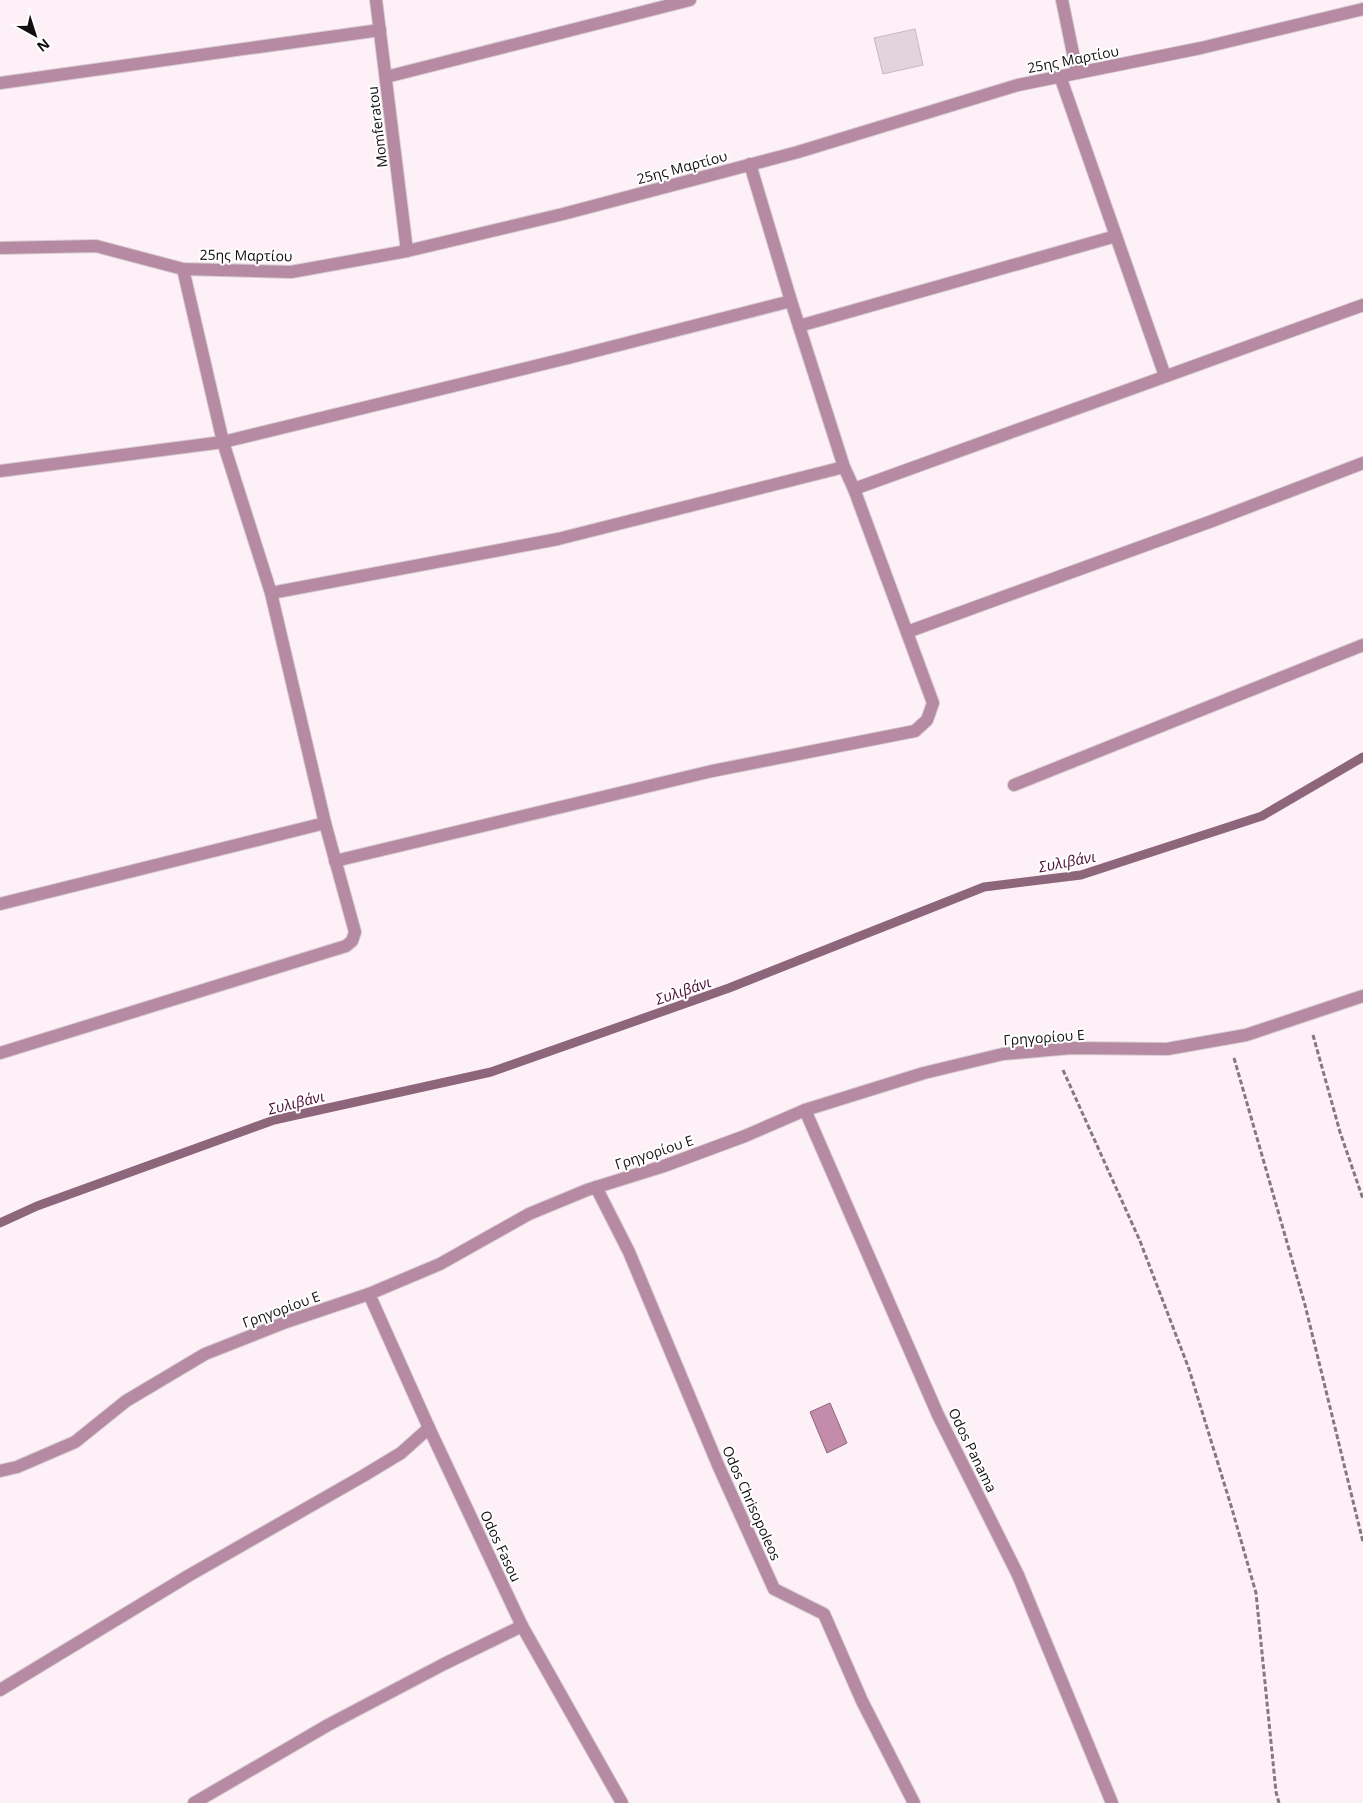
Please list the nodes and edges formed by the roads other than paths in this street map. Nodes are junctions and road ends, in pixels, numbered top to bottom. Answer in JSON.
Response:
{"nodes":[{"id":1,"x":376,"y":0,"type":"edge"},
{"id":2,"x":690,"y":0,"type":"edge"},
{"id":3,"x":1062,"y":0,"type":"edge"},
{"id":4,"x":1363,"y":9,"type":"edge"},
{"id":5,"x":380,"y":30,"type":"junction"},
{"id":6,"x":1077,"y":73,"type":"junction"},
{"id":7,"x":1060,"y":76,"type":"junction"},
{"id":8,"x":386,"y":77,"type":"junction"},
{"id":9,"x":0,"y":83,"type":"edge"},
{"id":10,"x":750,"y":164,"type":"junction"},
{"id":11,"x":1116,"y":236,"type":"junction"},
{"id":12,"x":0,"y":248,"type":"edge"},
{"id":13,"x":407,"y":250,"type":"junction"},
{"id":14,"x":183,"y":268,"type":"junction"},
{"id":15,"x":791,"y":300,"type":"junction"},
{"id":16,"x":1363,"y":305,"type":"edge"},
{"id":17,"x":798,"y":326,"type":"junction"},
{"id":18,"x":1165,"y":376,"type":"junction"},
{"id":19,"x":223,"y":442,"type":"junction"},
{"id":20,"x":1363,"y":463,"type":"edge"},
{"id":21,"x":844,"y":467,"type":"junction"},
{"id":22,"x":0,"y":471,"type":"edge"},
{"id":23,"x":854,"y":489,"type":"junction"},
{"id":24,"x":271,"y":593,"type":"junction"},
{"id":25,"x":907,"y":632,"type":"junction"},
{"id":26,"x":1363,"y":645,"type":"edge"},
{"id":27,"x":1014,"y":785,"type":"dead end"},
{"id":28,"x":325,"y":823,"type":"junction"},
{"id":29,"x":335,"y":861,"type":"junction"},
{"id":30,"x":0,"y":904,"type":"edge"},
{"id":31,"x":1363,"y":996,"type":"edge"},
{"id":32,"x":0,"y":1053,"type":"edge"},
{"id":33,"x":805,"y":1110,"type":"junction"},
{"id":34,"x":596,"y":1186,"type":"junction"},
{"id":35,"x":369,"y":1294,"type":"junction"},
{"id":36,"x":429,"y":1428,"type":"junction"},
{"id":37,"x":0,"y":1471,"type":"edge"},
{"id":38,"x":522,"y":1626,"type":"junction"},
{"id":39,"x":0,"y":1690,"type":"edge"},
{"id":40,"x":617,"y":1801,"type":"edge"},
{"id":41,"x":194,"y":1803,"type":"edge"},
{"id":42,"x":914,"y":1803,"type":"edge"},
{"id":43,"x":1112,"y":1803,"type":"edge"}],
"edges":[{"from":1,"to":5,"type":"street","name":"Momferatou"},
{"from":2,"to":8,"type":"street"},
{"from":3,"to":6,"type":"street"},
{"from":4,"to":6,"type":"street","name":"25ης Μαρτίου"},
{"from":5,"to":8,"type":"street","name":"Momferatou"},
{"from":5,"to":9,"type":"street"},
{"from":6,"to":7,"type":"street","name":"25ης Μαρτίου"},
{"from":7,"to":10,"type":"street","name":"25ης Μαρτίου"},
{"from":7,"to":11,"type":"street"},
{"from":8,"to":13,"type":"street","name":"Momferatou"},
{"from":10,"to":13,"type":"street","name":"25ης Μαρτίου"},
{"from":10,"to":15,"type":"street"},
{"from":11,"to":17,"type":"street"},
{"from":11,"to":18,"type":"street"},
{"from":12,"to":14,"type":"street","name":"25ης Μαρτίου"},
{"from":13,"to":14,"type":"street","name":"25ης Μαρτίου"},
{"from":14,"to":19,"type":"street"},
{"from":15,"to":17,"type":"street"},
{"from":15,"to":19,"type":"street"},
{"from":16,"to":18,"type":"street"},
{"from":17,"to":21,"type":"street"},
{"from":18,"to":23,"type":"street"},
{"from":19,"to":22,"type":"street"},
{"from":19,"to":24,"type":"street"},
{"from":20,"to":25,"type":"street"},
{"from":21,"to":23,"type":"street"},
{"from":21,"to":24,"type":"street"},
{"from":23,"to":25,"type":"street"},
{"from":24,"to":28,"type":"street"},
{"from":25,"to":29,"type":"street"},
{"from":26,"to":27,"type":"street"},
{"from":28,"to":29,"type":"street"},
{"from":28,"to":30,"type":"street"},
{"from":29,"to":32,"type":"street"},
{"from":31,"to":33,"type":"street","name":"Γρηγορίου Ε"},
{"from":33,"to":34,"type":"street","name":"Γρηγορίου Ε"},
{"from":33,"to":43,"type":"street","name":"Odos Panama"},
{"from":34,"to":35,"type":"street","name":"Γρηγορίου Ε"},
{"from":34,"to":42,"type":"street","name":"Odos Chrisopoleos"},
{"from":35,"to":36,"type":"street","name":"Odos Fasou"},
{"from":35,"to":37,"type":"street","name":"Γρηγορίου Ε"},
{"from":36,"to":38,"type":"street","name":"Odos Fasou"},
{"from":36,"to":39,"type":"street"},
{"from":38,"to":40,"type":"street","name":"Odos Fasou"},
{"from":38,"to":41,"type":"street"}]}
